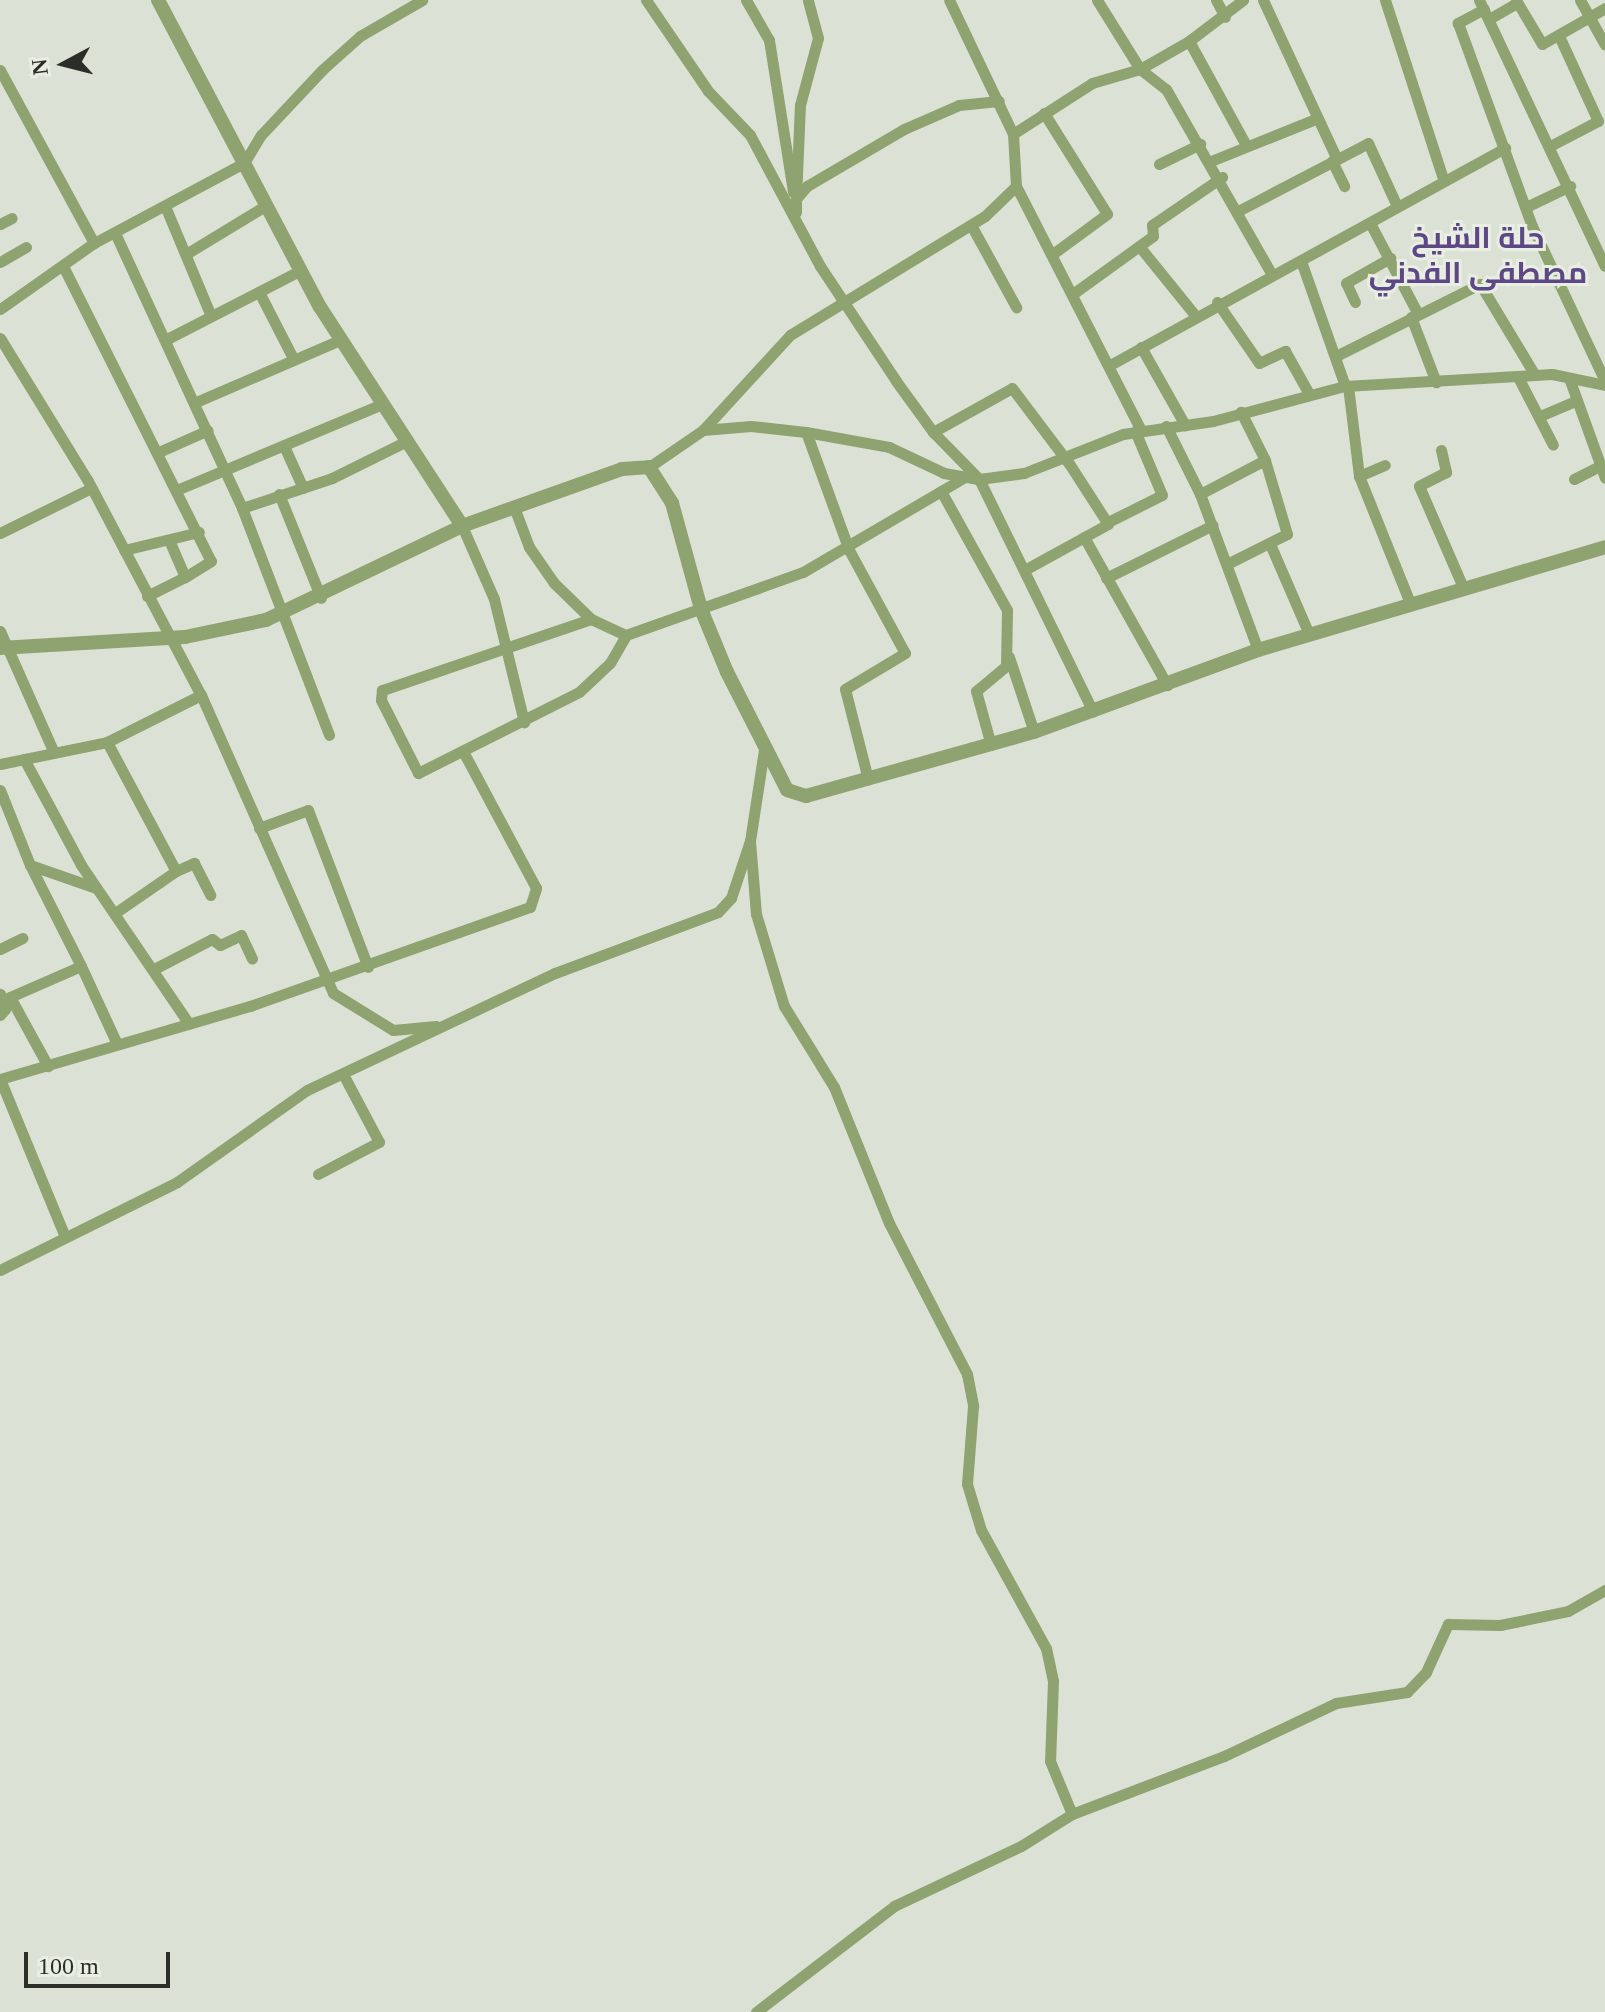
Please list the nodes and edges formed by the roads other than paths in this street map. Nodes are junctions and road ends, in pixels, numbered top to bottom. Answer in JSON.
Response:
{"nodes":[{"id":1,"x":158,"y":0,"type":"edge"},
{"id":2,"x":422,"y":0,"type":"edge"},
{"id":3,"x":646,"y":0,"type":"edge"},
{"id":4,"x":746,"y":0,"type":"edge"},
{"id":5,"x":808,"y":0,"type":"edge"},
{"id":6,"x":949,"y":0,"type":"edge"},
{"id":7,"x":1097,"y":0,"type":"edge"},
{"id":8,"x":1216,"y":0,"type":"edge"},
{"id":9,"x":1243,"y":0,"type":"edge"},
{"id":10,"x":1263,"y":0,"type":"edge"},
{"id":11,"x":1385,"y":0,"type":"edge"},
{"id":12,"x":1580,"y":0,"type":"edge"},
{"id":13,"x":1516,"y":2,"type":"edge"},
{"id":14,"x":1605,"y":8,"type":"edge"},
{"id":15,"x":1484,"y":9,"type":"edge"},
{"id":16,"x":1225,"y":17,"type":"junction"},
{"id":17,"x":1590,"y":20,"type":"junction"},
{"id":18,"x":1560,"y":38,"type":"junction"},
{"id":19,"x":1189,"y":41,"type":"junction"},
{"id":20,"x":1605,"y":45,"type":"edge"},
{"id":21,"x":1140,"y":69,"type":"junction"},
{"id":22,"x":0,"y":70,"type":"edge"},
{"id":23,"x":999,"y":101,"type":"junction"},
{"id":24,"x":1044,"y":113,"type":"junction"},
{"id":25,"x":1318,"y":118,"type":"junction"},
{"id":26,"x":1601,"y":121,"type":"edge"},
{"id":27,"x":1013,"y":134,"type":"junction"},
{"id":28,"x":1200,"y":144,"type":"junction"},
{"id":29,"x":1246,"y":145,"type":"junction"},
{"id":30,"x":1552,"y":145,"type":"junction"},
{"id":31,"x":1505,"y":148,"type":"junction"},
{"id":32,"x":1334,"y":159,"type":"junction"},
{"id":33,"x":1211,"y":161,"type":"junction"},
{"id":34,"x":244,"y":163,"type":"junction"},
{"id":35,"x":1159,"y":164,"type":"dead end"},
{"id":36,"x":1222,"y":177,"type":"junction"},
{"id":37,"x":1443,"y":178,"type":"junction"},
{"id":38,"x":1016,"y":186,"type":"junction"},
{"id":39,"x":1344,"y":186,"type":"dead end"},
{"id":40,"x":1570,"y":186,"type":"junction"},
{"id":41,"x":795,"y":195,"type":"junction"},
{"id":42,"x":165,"y":206,"type":"junction"},
{"id":43,"x":265,"y":206,"type":"junction"},
{"id":44,"x":1397,"y":206,"type":"junction"},
{"id":45,"x":1526,"y":207,"type":"junction"},
{"id":46,"x":1240,"y":210,"type":"junction"},
{"id":47,"x":797,"y":214,"type":"junction"},
{"id":48,"x":12,"y":218,"type":"dead end"},
{"id":49,"x":1370,"y":223,"type":"junction"},
{"id":50,"x":0,"y":224,"type":"edge"},
{"id":51,"x":971,"y":225,"type":"junction"},
{"id":52,"x":115,"y":233,"type":"junction"},
{"id":53,"x":94,"y":243,"type":"junction"},
{"id":54,"x":1139,"y":246,"type":"junction"},
{"id":55,"x":26,"y":247,"type":"dead end"},
{"id":56,"x":1054,"y":253,"type":"junction"},
{"id":57,"x":186,"y":254,"type":"junction"},
{"id":58,"x":1390,"y":258,"type":"junction"},
{"id":59,"x":1301,"y":261,"type":"junction"},
{"id":60,"x":0,"y":262,"type":"edge"},
{"id":61,"x":63,"y":266,"type":"junction"},
{"id":62,"x":1605,"y":266,"type":"edge"},
{"id":63,"x":301,"y":270,"type":"junction"},
{"id":64,"x":1272,"y":275,"type":"junction"},
{"id":65,"x":259,"y":292,"type":"junction"},
{"id":66,"x":1074,"y":293,"type":"junction"},
{"id":67,"x":841,"y":298,"type":"junction"},
{"id":68,"x":1217,"y":302,"type":"junction"},
{"id":69,"x":1355,"y":302,"type":"dead end"},
{"id":70,"x":1016,"y":307,"type":"dead end"},
{"id":71,"x":0,"y":309,"type":"edge"},
{"id":72,"x":1194,"y":314,"type":"junction"},
{"id":73,"x":211,"y":316,"type":"junction"},
{"id":74,"x":1415,"y":316,"type":"junction"},
{"id":75,"x":0,"y":338,"type":"edge"},
{"id":76,"x":167,"y":339,"type":"junction"},
{"id":77,"x":340,"y":340,"type":"junction"},
{"id":78,"x":1141,"y":347,"type":"junction"},
{"id":79,"x":1336,"y":356,"type":"junction"},
{"id":80,"x":294,"y":360,"type":"junction"},
{"id":81,"x":1110,"y":365,"type":"junction"},
{"id":82,"x":1535,"y":375,"type":"junction"},
{"id":83,"x":1518,"y":377,"type":"junction"},
{"id":84,"x":1569,"y":378,"type":"junction"},
{"id":85,"x":1436,"y":382,"type":"junction"},
{"id":86,"x":1605,"y":383,"type":"edge"},
{"id":87,"x":1347,"y":386,"type":"junction"},
{"id":88,"x":1308,"y":392,"type":"junction"},
{"id":89,"x":1576,"y":401,"type":"junction"},
{"id":90,"x":196,"y":402,"type":"junction"},
{"id":91,"x":382,"y":404,"type":"junction"},
{"id":92,"x":1241,"y":412,"type":"junction"},
{"id":93,"x":1540,"y":416,"type":"junction"},
{"id":94,"x":1185,"y":425,"type":"junction"},
{"id":95,"x":1166,"y":426,"type":"junction"},
{"id":96,"x":208,"y":430,"type":"junction"},
{"id":97,"x":703,"y":430,"type":"junction"},
{"id":98,"x":1138,"y":430,"type":"junction"},
{"id":99,"x":806,"y":432,"type":"junction"},
{"id":100,"x":933,"y":432,"type":"junction"},
{"id":101,"x":407,"y":441,"type":"junction"},
{"id":102,"x":1553,"y":445,"type":"dead end"},
{"id":103,"x":284,"y":446,"type":"junction"},
{"id":104,"x":1441,"y":450,"type":"dead end"},
{"id":105,"x":161,"y":451,"type":"junction"},
{"id":106,"x":1064,"y":458,"type":"junction"},
{"id":107,"x":1265,"y":460,"type":"junction"},
{"id":108,"x":1385,"y":465,"type":"dead end"},
{"id":109,"x":1600,"y":466,"type":"junction"},
{"id":110,"x":649,"y":467,"type":"junction"},
{"id":111,"x":225,"y":470,"type":"junction"},
{"id":112,"x":1359,"y":476,"type":"junction"},
{"id":113,"x":963,"y":478,"type":"junction"},
{"id":114,"x":1605,"y":478,"type":"edge"},
{"id":115,"x":979,"y":479,"type":"junction"},
{"id":116,"x":1574,"y":479,"type":"dead end"},
{"id":117,"x":91,"y":488,"type":"junction"},
{"id":118,"x":303,"y":488,"type":"junction"},
{"id":119,"x":179,"y":489,"type":"junction"},
{"id":120,"x":941,"y":491,"type":"junction"},
{"id":121,"x":279,"y":494,"type":"junction"},
{"id":122,"x":1200,"y":494,"type":"junction"},
{"id":123,"x":514,"y":507,"type":"junction"},
{"id":124,"x":242,"y":508,"type":"junction"},
{"id":125,"x":1108,"y":522,"type":"junction"},
{"id":126,"x":1213,"y":525,"type":"junction"},
{"id":127,"x":462,"y":526,"type":"junction"},
{"id":128,"x":199,"y":532,"type":"junction"},
{"id":129,"x":0,"y":533,"type":"edge"},
{"id":130,"x":1084,"y":537,"type":"junction"},
{"id":131,"x":169,"y":540,"type":"junction"},
{"id":132,"x":1270,"y":544,"type":"junction"},
{"id":133,"x":1605,"y":547,"type":"edge"},
{"id":134,"x":124,"y":550,"type":"junction"},
{"id":135,"x":849,"y":550,"type":"junction"},
{"id":136,"x":1227,"y":564,"type":"junction"},
{"id":137,"x":1028,"y":568,"type":"junction"},
{"id":138,"x":185,"y":577,"type":"junction"},
{"id":139,"x":1106,"y":578,"type":"junction"},
{"id":140,"x":1463,"y":587,"type":"junction"},
{"id":141,"x":147,"y":596,"type":"junction"},
{"id":142,"x":321,"y":598,"type":"junction"},
{"id":143,"x":1410,"y":603,"type":"junction"},
{"id":144,"x":701,"y":609,"type":"junction"},
{"id":145,"x":286,"y":613,"type":"junction"},
{"id":146,"x":591,"y":619,"type":"junction"},
{"id":147,"x":0,"y":631,"type":"edge"},
{"id":148,"x":1309,"y":634,"type":"junction"},
{"id":149,"x":626,"y":635,"type":"junction"},
{"id":150,"x":170,"y":639,"type":"junction"},
{"id":151,"x":3,"y":648,"type":"edge"},
{"id":152,"x":1258,"y":650,"type":"junction"},
{"id":153,"x":505,"y":653,"type":"junction"},
{"id":154,"x":1008,"y":657,"type":"junction"},
{"id":155,"x":1167,"y":685,"type":"junction"},
{"id":156,"x":201,"y":695,"type":"junction"},
{"id":157,"x":1093,"y":712,"type":"junction"},
{"id":158,"x":524,"y":722,"type":"junction"},
{"id":159,"x":1034,"y":732,"type":"junction"},
{"id":160,"x":329,"y":735,"type":"dead end"},
{"id":161,"x":107,"y":742,"type":"junction"},
{"id":162,"x":991,"y":745,"type":"junction"},
{"id":163,"x":764,"y":750,"type":"junction"},
{"id":164,"x":54,"y":753,"type":"junction"},
{"id":165,"x":464,"y":753,"type":"junction"},
{"id":166,"x":24,"y":759,"type":"junction"},
{"id":167,"x":0,"y":764,"type":"edge"},
{"id":168,"x":868,"y":779,"type":"junction"},
{"id":169,"x":0,"y":790,"type":"edge"},
{"id":170,"x":259,"y":828,"type":"junction"},
{"id":171,"x":750,"y":841,"type":"junction"},
{"id":172,"x":30,"y":865,"type":"junction"},
{"id":173,"x":176,"y":871,"type":"junction"},
{"id":174,"x":98,"y":888,"type":"junction"},
{"id":175,"x":210,"y":895,"type":"dead end"},
{"id":176,"x":115,"y":913,"type":"junction"},
{"id":177,"x":23,"y":938,"type":"dead end"},
{"id":178,"x":0,"y":949,"type":"edge"},
{"id":179,"x":252,"y":959,"type":"dead end"},
{"id":180,"x":81,"y":966,"type":"junction"},
{"id":181,"x":368,"y":967,"type":"junction"},
{"id":182,"x":154,"y":969,"type":"junction"},
{"id":183,"x":326,"y":981,"type":"junction"},
{"id":184,"x":5,"y":997,"type":"edge"},
{"id":185,"x":0,"y":1015,"type":"edge"},
{"id":186,"x":452,"y":1023,"type":"junction"},
{"id":187,"x":189,"y":1024,"type":"junction"},
{"id":188,"x":117,"y":1044,"type":"junction"},
{"id":189,"x":48,"y":1066,"type":"junction"},
{"id":190,"x":343,"y":1074,"type":"junction"},
{"id":191,"x":0,"y":1079,"type":"edge"},
{"id":192,"x":318,"y":1174,"type":"dead end"},
{"id":193,"x":64,"y":1234,"type":"junction"},
{"id":194,"x":0,"y":1270,"type":"edge"},
{"id":195,"x":1605,"y":1590,"type":"edge"},
{"id":196,"x":1072,"y":1814,"type":"junction"},
{"id":197,"x":756,"y":2012,"type":"edge"}],
"edges":[{"from":1,"to":34,"type":"street"},
{"from":2,"to":34,"type":"street"},
{"from":3,"to":47,"type":"street"},
{"from":4,"to":41,"type":"street"},
{"from":5,"to":41,"type":"street"},
{"from":6,"to":23,"type":"street"},
{"from":7,"to":21,"type":"street"},
{"from":8,"to":16,"type":"street"},
{"from":9,"to":16,"type":"street"},
{"from":10,"to":25,"type":"street"},
{"from":11,"to":37,"type":"street"},
{"from":12,"to":17,"type":"street"},
{"from":13,"to":15,"type":"street"},
{"from":13,"to":18,"type":"street"},
{"from":14,"to":17,"type":"street"},
{"from":15,"to":30,"type":"street"},
{"from":15,"to":31,"type":"street"},
{"from":16,"to":19,"type":"street"},
{"from":17,"to":18,"type":"street"},
{"from":17,"to":20,"type":"street"},
{"from":18,"to":26,"type":"street"},
{"from":19,"to":21,"type":"street"},
{"from":19,"to":29,"type":"street"},
{"from":21,"to":24,"type":"street"},
{"from":21,"to":28,"type":"street"},
{"from":22,"to":53,"type":"street"},
{"from":23,"to":27,"type":"street"},
{"from":23,"to":41,"type":"street"},
{"from":24,"to":27,"type":"street"},
{"from":24,"to":56,"type":"street"},
{"from":25,"to":29,"type":"street"},
{"from":25,"to":32,"type":"street"},
{"from":26,"to":30,"type":"street"},
{"from":27,"to":38,"type":"street"},
{"from":28,"to":33,"type":"street"},
{"from":28,"to":35,"type":"street"},
{"from":29,"to":33,"type":"street"},
{"from":30,"to":40,"type":"street"},
{"from":31,"to":37,"type":"street"},
{"from":31,"to":45,"type":"street"},
{"from":32,"to":39,"type":"street"},
{"from":32,"to":44,"type":"street"},
{"from":32,"to":46,"type":"street"},
{"from":33,"to":36,"type":"street"},
{"from":34,"to":42,"type":"street"},
{"from":34,"to":43,"type":"street"},
{"from":36,"to":46,"type":"street"},
{"from":36,"to":54,"type":"street"},
{"from":37,"to":44,"type":"street"},
{"from":38,"to":51,"type":"street"},
{"from":38,"to":56,"type":"street"},
{"from":40,"to":45,"type":"street"},
{"from":40,"to":62,"type":"street"},
{"from":41,"to":47,"type":"street"},
{"from":42,"to":52,"type":"street"},
{"from":42,"to":57,"type":"street"},
{"from":43,"to":57,"type":"street"},
{"from":43,"to":63,"type":"street"},
{"from":44,"to":49,"type":"street"},
{"from":45,"to":86,"type":"street"},
{"from":46,"to":64,"type":"street"},
{"from":47,"to":67,"type":"street"},
{"from":48,"to":50,"type":"street"},
{"from":49,"to":58,"type":"street"},
{"from":49,"to":59,"type":"street"},
{"from":51,"to":67,"type":"street"},
{"from":51,"to":70,"type":"street"},
{"from":52,"to":53,"type":"street"},
{"from":52,"to":76,"type":"street"},
{"from":53,"to":61,"type":"street"},
{"from":54,"to":66,"type":"street"},
{"from":54,"to":72,"type":"street"},
{"from":55,"to":60,"type":"street"},
{"from":56,"to":66,"type":"street"},
{"from":57,"to":73,"type":"street"},
{"from":58,"to":69,"type":"street"},
{"from":58,"to":74,"type":"street"},
{"from":59,"to":64,"type":"street"},
{"from":59,"to":79,"type":"street"},
{"from":61,"to":71,"type":"street"},
{"from":61,"to":105,"type":"street"},
{"from":63,"to":65,"type":"street"},
{"from":63,"to":77,"type":"street"},
{"from":64,"to":68,"type":"street"},
{"from":65,"to":73,"type":"street"},
{"from":65,"to":80,"type":"street"},
{"from":66,"to":81,"type":"street"},
{"from":67,"to":97,"type":"street"},
{"from":67,"to":100,"type":"street"},
{"from":68,"to":72,"type":"street"},
{"from":68,"to":88,"type":"street"},
{"from":72,"to":78,"type":"street"},
{"from":73,"to":76,"type":"street"},
{"from":74,"to":79,"type":"street"},
{"from":74,"to":82,"type":"street"},
{"from":74,"to":85,"type":"street"},
{"from":75,"to":117,"type":"street"},
{"from":76,"to":90,"type":"street"},
{"from":77,"to":80,"type":"street"},
{"from":77,"to":91,"type":"street"},
{"from":78,"to":81,"type":"street"},
{"from":78,"to":94,"type":"street"},
{"from":79,"to":87,"type":"street"},
{"from":80,"to":90,"type":"street"},
{"from":81,"to":98,"type":"street"},
{"from":82,"to":83,"type":"street"},
{"from":82,"to":84,"type":"street"},
{"from":83,"to":85,"type":"street"},
{"from":83,"to":93,"type":"street"},
{"from":84,"to":86,"type":"street"},
{"from":84,"to":89,"type":"street"},
{"from":85,"to":87,"type":"street"},
{"from":87,"to":88,"type":"street"},
{"from":87,"to":112,"type":"street"},
{"from":88,"to":92,"type":"street"},
{"from":89,"to":93,"type":"street"},
{"from":89,"to":109,"type":"street"},
{"from":90,"to":96,"type":"street"},
{"from":91,"to":101,"type":"street"},
{"from":91,"to":103,"type":"street"},
{"from":92,"to":94,"type":"street"},
{"from":92,"to":107,"type":"street"},
{"from":93,"to":102,"type":"street"},
{"from":94,"to":95,"type":"street"},
{"from":95,"to":98,"type":"street"},
{"from":95,"to":122,"type":"street"},
{"from":96,"to":105,"type":"street"},
{"from":96,"to":111,"type":"street"},
{"from":97,"to":99,"type":"street"},
{"from":97,"to":110,"type":"street"},
{"from":98,"to":106,"type":"street"},
{"from":98,"to":125,"type":"street"},
{"from":99,"to":113,"type":"street"},
{"from":99,"to":135,"type":"street"},
{"from":100,"to":106,"type":"street"},
{"from":100,"to":115,"type":"street"},
{"from":101,"to":118,"type":"street"},
{"from":101,"to":127,"type":"street"},
{"from":103,"to":111,"type":"street"},
{"from":103,"to":118,"type":"street"},
{"from":104,"to":140,"type":"street"},
{"from":105,"to":119,"type":"street"},
{"from":106,"to":115,"type":"street"},
{"from":106,"to":125,"type":"street"},
{"from":107,"to":122,"type":"street"},
{"from":107,"to":132,"type":"street"},
{"from":108,"to":112,"type":"street"},
{"from":109,"to":114,"type":"street"},
{"from":109,"to":116,"type":"street"},
{"from":110,"to":123,"type":"street"},
{"from":110,"to":144,"type":"street"},
{"from":111,"to":119,"type":"street"},
{"from":111,"to":124,"type":"street"},
{"from":112,"to":143,"type":"street"},
{"from":113,"to":115,"type":"street"},
{"from":113,"to":120,"type":"street"},
{"from":115,"to":137,"type":"street"},
{"from":117,"to":129,"type":"street"},
{"from":117,"to":134,"type":"street"},
{"from":118,"to":121,"type":"street"},
{"from":119,"to":128,"type":"street"},
{"from":120,"to":135,"type":"street"},
{"from":120,"to":154,"type":"street"},
{"from":121,"to":124,"type":"street"},
{"from":121,"to":142,"type":"street"},
{"from":122,"to":126,"type":"street"},
{"from":123,"to":127,"type":"street"},
{"from":123,"to":146,"type":"street"},
{"from":124,"to":145,"type":"street"},
{"from":125,"to":130,"type":"street"},
{"from":126,"to":136,"type":"street"},
{"from":126,"to":139,"type":"street"},
{"from":127,"to":142,"type":"street"},
{"from":127,"to":153,"type":"street"},
{"from":128,"to":131,"type":"street"},
{"from":128,"to":138,"type":"street"},
{"from":130,"to":137,"type":"street"},
{"from":130,"to":139,"type":"street"},
{"from":131,"to":134,"type":"street"},
{"from":131,"to":138,"type":"street"},
{"from":132,"to":136,"type":"street"},
{"from":132,"to":148,"type":"street"},
{"from":133,"to":140,"type":"street"},
{"from":134,"to":141,"type":"street"},
{"from":135,"to":144,"type":"street"},
{"from":135,"to":168,"type":"street"},
{"from":136,"to":152,"type":"street"},
{"from":137,"to":157,"type":"street"},
{"from":138,"to":141,"type":"street"},
{"from":139,"to":155,"type":"street"},
{"from":140,"to":143,"type":"street"},
{"from":141,"to":150,"type":"street"},
{"from":142,"to":145,"type":"street"},
{"from":143,"to":148,"type":"street"},
{"from":144,"to":149,"type":"street"},
{"from":144,"to":163,"type":"street"},
{"from":145,"to":150,"type":"street"},
{"from":145,"to":160,"type":"street"},
{"from":146,"to":149,"type":"street"},
{"from":146,"to":153,"type":"street"},
{"from":147,"to":151,"type":"street"},
{"from":148,"to":152,"type":"street"},
{"from":149,"to":158,"type":"street"},
{"from":150,"to":151,"type":"street"},
{"from":150,"to":156,"type":"street"},
{"from":151,"to":164,"type":"street"},
{"from":152,"to":155,"type":"street"},
{"from":153,"to":158,"type":"street"},
{"from":153,"to":165,"type":"street"},
{"from":154,"to":159,"type":"street"},
{"from":154,"to":162,"type":"street"},
{"from":155,"to":157,"type":"street"},
{"from":156,"to":161,"type":"street"},
{"from":156,"to":170,"type":"street"},
{"from":157,"to":159,"type":"street"},
{"from":158,"to":165,"type":"street"},
{"from":159,"to":162,"type":"street"},
{"from":161,"to":164,"type":"street"},
{"from":161,"to":173,"type":"street"},
{"from":162,"to":168,"type":"street"},
{"from":163,"to":168,"type":"street"},
{"from":163,"to":171,"type":"street"},
{"from":164,"to":166,"type":"street"},
{"from":165,"to":181,"type":"street"},
{"from":166,"to":167,"type":"street"},
{"from":166,"to":174,"type":"street"},
{"from":169,"to":172,"type":"street"},
{"from":170,"to":181,"type":"street"},
{"from":170,"to":183,"type":"street"},
{"from":171,"to":186,"type":"street"},
{"from":171,"to":196,"type":"street"},
{"from":172,"to":174,"type":"street"},
{"from":172,"to":180,"type":"street"},
{"from":173,"to":175,"type":"street"},
{"from":173,"to":176,"type":"street"},
{"from":174,"to":176,"type":"street"},
{"from":176,"to":182,"type":"street"},
{"from":177,"to":178,"type":"street"},
{"from":179,"to":182,"type":"street"},
{"from":180,"to":184,"type":"street"},
{"from":180,"to":188,"type":"street"},
{"from":181,"to":183,"type":"street"},
{"from":182,"to":187,"type":"street"},
{"from":183,"to":186,"type":"street"},
{"from":183,"to":187,"type":"street"},
{"from":184,"to":185,"type":"street"},
{"from":184,"to":189,"type":"street"},
{"from":186,"to":190,"type":"street"},
{"from":187,"to":188,"type":"street"},
{"from":188,"to":189,"type":"street"},
{"from":189,"to":191,"type":"street"},
{"from":190,"to":192,"type":"street"},
{"from":190,"to":193,"type":"street"},
{"from":191,"to":193,"type":"street"},
{"from":193,"to":194,"type":"street"},
{"from":195,"to":196,"type":"street"},
{"from":196,"to":197,"type":"street"}]}
